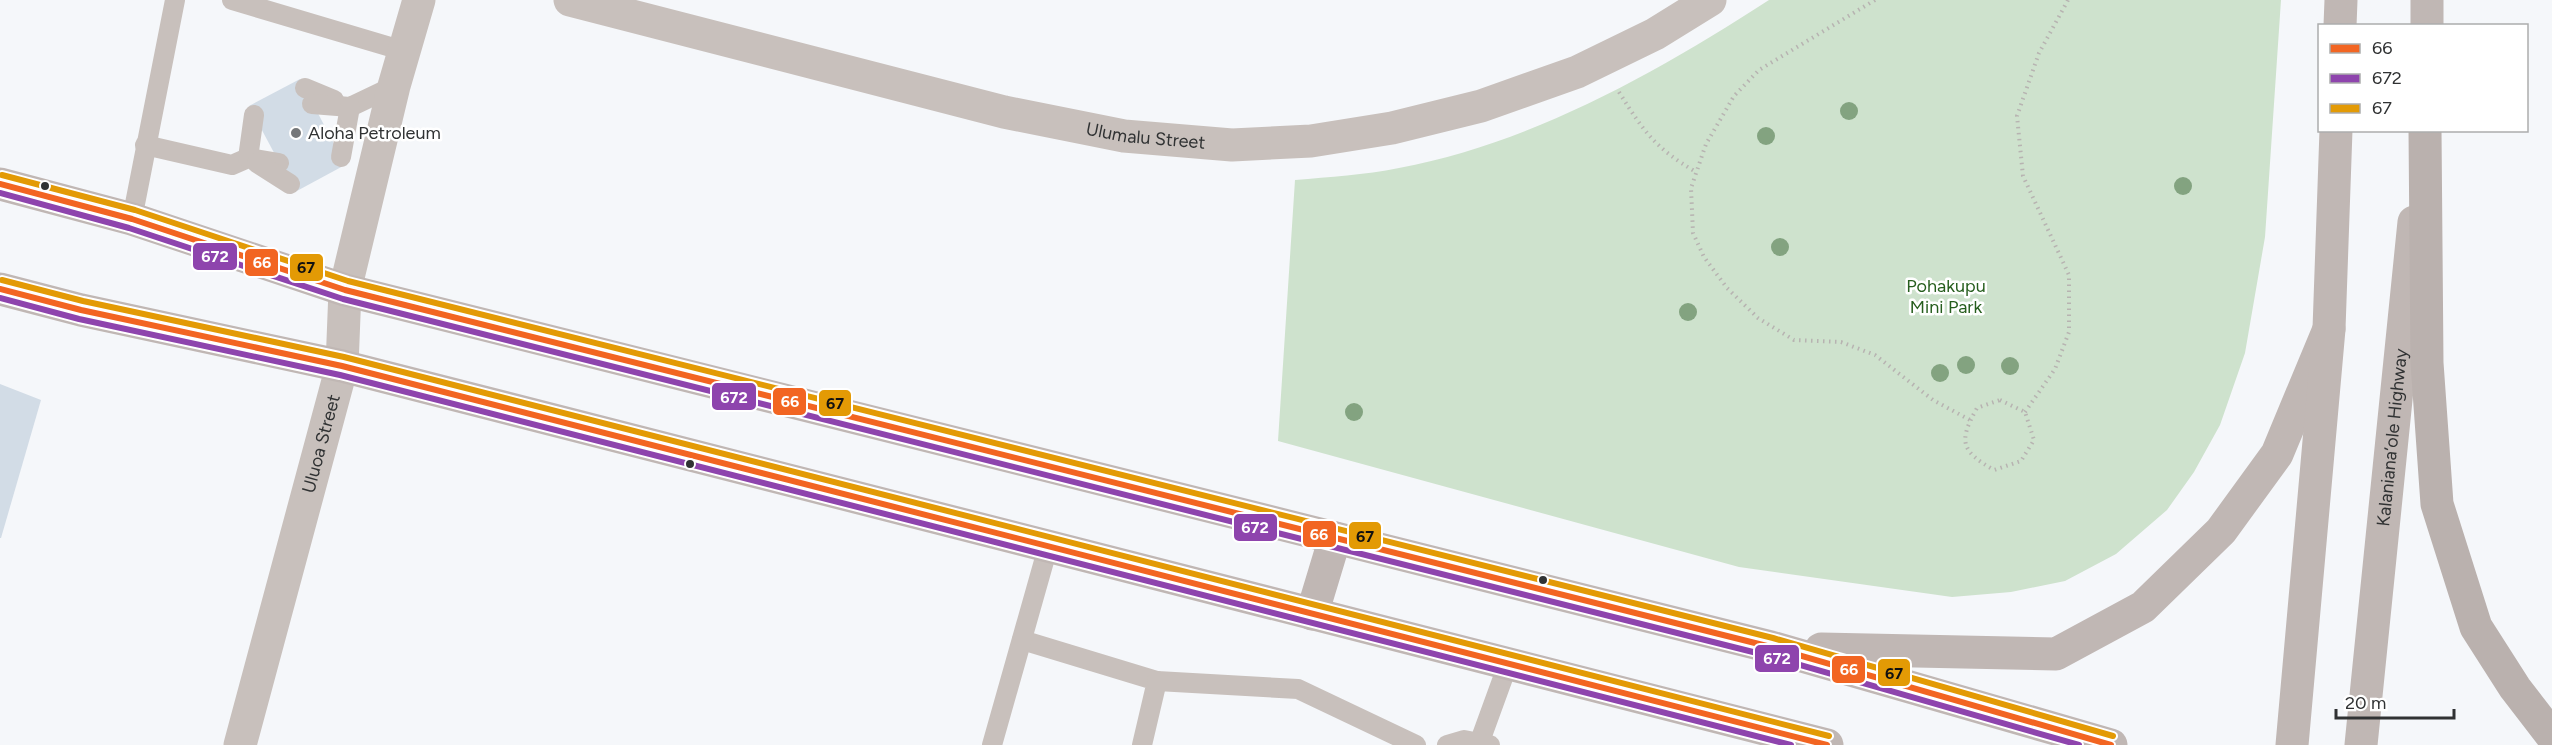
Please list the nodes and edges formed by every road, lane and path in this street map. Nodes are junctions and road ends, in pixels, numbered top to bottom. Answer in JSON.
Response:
{"nodes":[{"id":1,"x":175,"y":0,"type":"edge"},
{"id":2,"x":232,"y":0,"type":"edge"},
{"id":3,"x":419,"y":0,"type":"edge"},
{"id":4,"x":570,"y":0,"type":"edge"},
{"id":5,"x":1710,"y":0,"type":"edge"},
{"id":6,"x":1875,"y":0,"type":"edge"},
{"id":7,"x":2068,"y":0,"type":"edge"},
{"id":8,"x":2341,"y":0,"type":"edge"},
{"id":9,"x":2427,"y":0,"type":"edge"},
{"id":10,"x":2340,"y":24,"type":"edge"},
{"id":11,"x":2427,"y":24,"type":"edge"},
{"id":12,"x":404,"y":51,"type":"junction"},
{"id":13,"x":394,"y":86,"type":"junction"},
{"id":14,"x":1617,"y":89,"type":"dead end"},
{"id":15,"x":308,"y":96,"type":"dead end"},
{"id":16,"x":350,"y":106,"type":"junction"},
{"id":17,"x":258,"y":123,"type":"dead end"},
{"id":18,"x":2336,"y":132,"type":"edge"},
{"id":19,"x":2424,"y":132,"type":"edge"},
{"id":20,"x":2424,"y":132,"type":"edge"},
{"id":21,"x":330,"y":136,"type":"dead end"},
{"id":22,"x":145,"y":145,"type":"junction"},
{"id":23,"x":341,"y":157,"type":"dead end"},
{"id":24,"x":248,"y":158,"type":"junction"},
{"id":25,"x":279,"y":162,"type":"dead end"},
{"id":26,"x":1696,"y":172,"type":"junction"},
{"id":27,"x":0,"y":184,"type":"edge"},
{"id":28,"x":290,"y":184,"type":"dead end"},
{"id":29,"x":132,"y":219,"type":"junction"},
{"id":30,"x":0,"y":289,"type":"edge"},
{"id":31,"x":345,"y":290,"type":"junction"},
{"id":32,"x":2329,"y":329,"type":"junction"},
{"id":33,"x":342,"y":366,"type":"junction"},
{"id":34,"x":2025,"y":412,"type":"junction"},
{"id":35,"x":1970,"y":420,"type":"junction"},
{"id":36,"x":1335,"y":538,"type":"junction"},
{"id":37,"x":1048,"y":547,"type":"junction"},
{"id":38,"x":1312,"y":614,"type":"junction"},
{"id":39,"x":1022,"y":640,"type":"junction"},
{"id":40,"x":1771,"y":647,"type":"junction"},
{"id":41,"x":1508,"y":664,"type":"junction"},
{"id":42,"x":1157,"y":681,"type":"junction"},
{"id":43,"x":2552,"y":736,"type":"edge"},
{"id":44,"x":1485,"y":743,"type":"edge"},
{"id":45,"x":240,"y":745,"type":"edge"},
{"id":46,"x":992,"y":745,"type":"edge"},
{"id":47,"x":1142,"y":745,"type":"edge"},
{"id":48,"x":1416,"y":745,"type":"edge"},
{"id":49,"x":1448,"y":745,"type":"edge"},
{"id":50,"x":1827,"y":745,"type":"edge"},
{"id":51,"x":2111,"y":745,"type":"edge"},
{"id":52,"x":2292,"y":745,"type":"edge"},
{"id":53,"x":2361,"y":745,"type":"edge"}],
"edges":[{"from":1,"to":22,"type":"lane"},
{"from":2,"to":12,"type":"lane"},
{"from":3,"to":12,"type":"street","name":"Uluoa Street"},
{"from":4,"to":5,"type":"street","name":"Ulumalu Street"},
{"from":6,"to":26,"type":"path"},
{"from":7,"to":34,"type":"path"},
{"from":8,"to":10,"type":"main road"},
{"from":9,"to":11,"type":"main road"},
{"from":12,"to":13,"type":"street","name":"Uluoa Street"},
{"from":13,"to":16,"type":"lane"},
{"from":13,"to":31,"type":"street","name":"Uluoa Street"},
{"from":14,"to":26,"type":"path"},
{"from":15,"to":16,"type":"lane"},
{"from":16,"to":21,"type":"lane"},
{"from":16,"to":23,"type":"lane"},
{"from":17,"to":24,"type":"lane"},
{"from":18,"to":32,"type":"main road"},
{"from":19,"to":43,"type":"highway"},
{"from":20,"to":53,"type":"main road","name":"Kalaniana’ole Highway"},
{"from":22,"to":24,"type":"lane"},
{"from":22,"to":29,"type":"lane"},
{"from":24,"to":25,"type":"lane"},
{"from":24,"to":28,"type":"lane"},
{"from":26,"to":35,"type":"path"},
{"from":27,"to":29,"type":"main road"},
{"from":29,"to":31,"type":"main road"},
{"from":30,"to":33,"type":"main road"},
{"from":31,"to":33,"type":"street","name":"Uluoa Street"},
{"from":31,"to":36,"type":"main road"},
{"from":32,"to":40,"type":"main road"},
{"from":32,"to":52,"type":"main road"},
{"from":33,"to":37,"type":"main road"},
{"from":33,"to":45,"type":"street","name":"Uluoa Street"},
{"from":34,"to":35,"type":"path"},
{"from":34,"to":35,"type":"path"},
{"from":36,"to":38,"type":"main road"},
{"from":36,"to":40,"type":"main road"},
{"from":37,"to":38,"type":"main road"},
{"from":37,"to":39,"type":"lane"},
{"from":38,"to":41,"type":"main road"},
{"from":39,"to":42,"type":"lane"},
{"from":39,"to":46,"type":"lane"},
{"from":40,"to":51,"type":"main road"},
{"from":41,"to":44,"type":"lane"},
{"from":41,"to":50,"type":"main road"},
{"from":42,"to":47,"type":"lane"},
{"from":42,"to":48,"type":"lane"},
{"from":44,"to":49,"type":"lane"}]}
